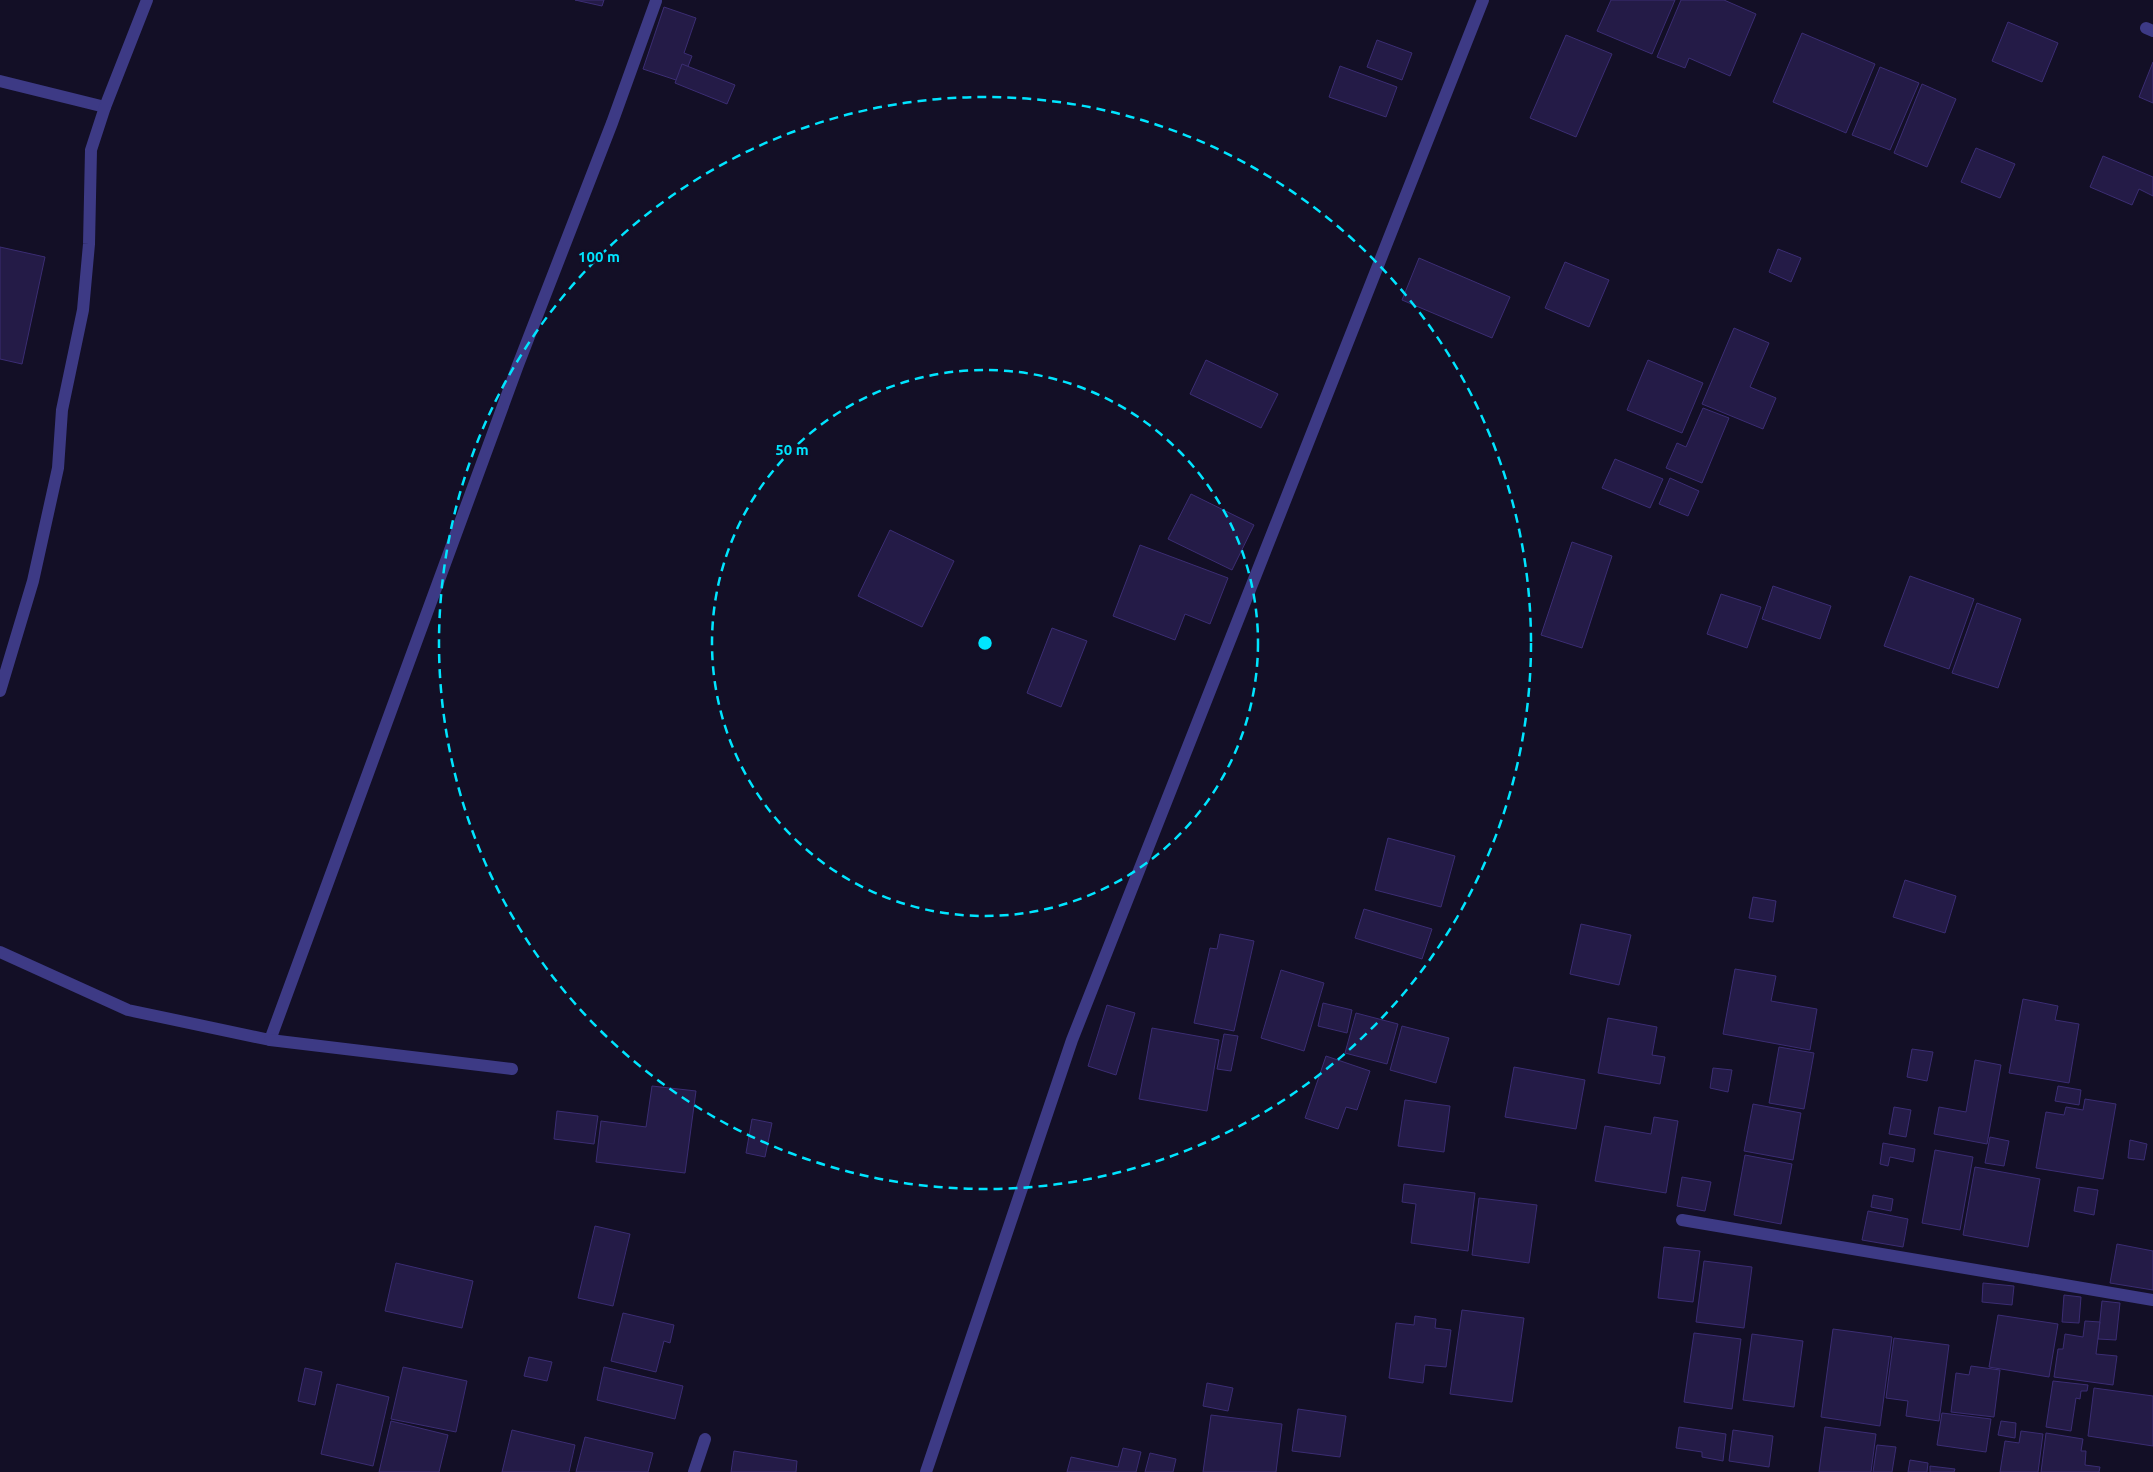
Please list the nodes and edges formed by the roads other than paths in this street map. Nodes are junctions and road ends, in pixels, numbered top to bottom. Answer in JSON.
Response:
{"nodes":[{"id":1,"x":148,"y":0,"type":"edge"},
{"id":2,"x":1483,"y":0,"type":"edge"},
{"id":3,"x":656,"y":2,"type":"dead end"},
{"id":4,"x":0,"y":80,"type":"edge"},
{"id":5,"x":105,"y":107,"type":"junction"},
{"id":6,"x":0,"y":691,"type":"edge"},
{"id":7,"x":0,"y":952,"type":"edge"},
{"id":8,"x":270,"y":1040,"type":"junction"},
{"id":9,"x":512,"y":1068,"type":"dead end"},
{"id":10,"x":1682,"y":1220,"type":"dead end"},
{"id":11,"x":2153,"y":1300,"type":"edge"},
{"id":12,"x":705,"y":1439,"type":"dead end"},
{"id":13,"x":694,"y":1472,"type":"edge"},
{"id":14,"x":926,"y":1472,"type":"edge"}],
"edges":[{"from":1,"to":5,"type":"street"},
{"from":2,"to":14,"type":"street"},
{"from":3,"to":8,"type":"street"},
{"from":4,"to":5,"type":"street"},
{"from":5,"to":6,"type":"street"},
{"from":7,"to":8,"type":"street"},
{"from":8,"to":9,"type":"street"},
{"from":10,"to":11,"type":"street"},
{"from":12,"to":13,"type":"street"}]}
